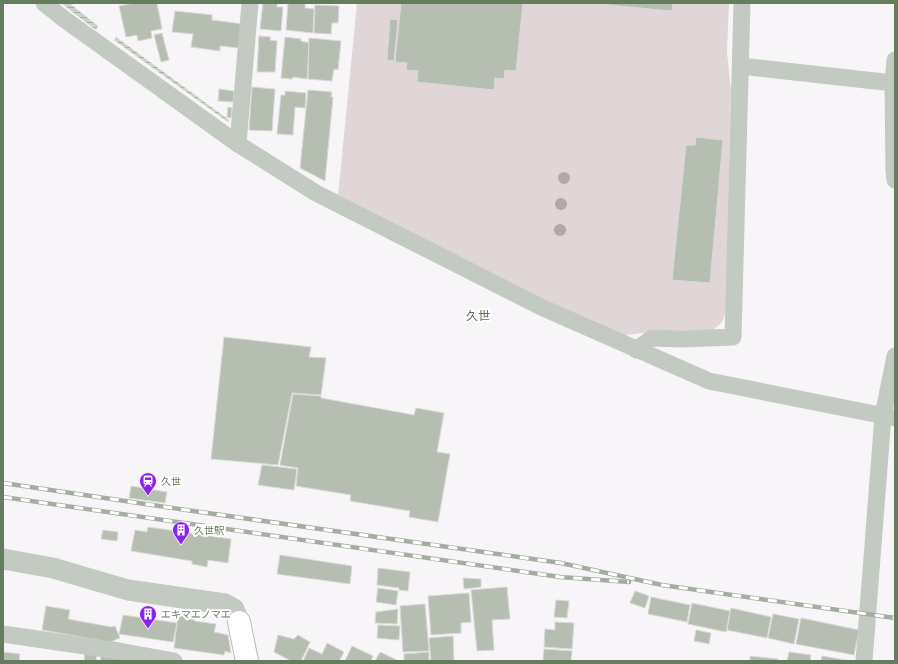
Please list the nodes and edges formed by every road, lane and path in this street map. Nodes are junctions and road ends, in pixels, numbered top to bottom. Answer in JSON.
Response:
{"nodes":[{"id":1,"x":44,"y":3,"type":"edge"},
{"id":2,"x":250,"y":3,"type":"edge"},
{"id":3,"x":742,"y":3,"type":"edge"},
{"id":4,"x":895,"y":60,"type":"edge"},
{"id":5,"x":740,"y":66,"type":"junction"},
{"id":6,"x":893,"y":83,"type":"junction"},
{"id":7,"x":238,"y":144,"type":"junction"},
{"id":8,"x":895,"y":180,"type":"edge"},
{"id":9,"x":636,"y":350,"type":"junction"},
{"id":10,"x":895,"y":356,"type":"edge"},
{"id":11,"x":889,"y":417,"type":"edge"},
{"id":12,"x":3,"y":559,"type":"edge"},
{"id":13,"x":240,"y":622,"type":"joint"},
{"id":14,"x":3,"y":634,"type":"edge"},
{"id":15,"x":174,"y":661,"type":"edge"},
{"id":16,"x":248,"y":661,"type":"edge"},
{"id":17,"x":864,"y":661,"type":"edge"}],
"edges":[{"from":1,"to":7,"type":"street"},
{"from":2,"to":7,"type":"street"},
{"from":3,"to":5,"type":"street"},
{"from":4,"to":6,"type":"street"},
{"from":5,"to":6,"type":"street"},
{"from":5,"to":9,"type":"street"},
{"from":6,"to":8,"type":"street"},
{"from":7,"to":9,"type":"street"},
{"from":9,"to":11,"type":"street"},
{"from":10,"to":11,"type":"street"},
{"from":11,"to":17,"type":"street"},
{"from":12,"to":13,"type":"street"},
{"from":13,"to":16,"type":"main road"},
{"from":14,"to":15,"type":"street"}]}
